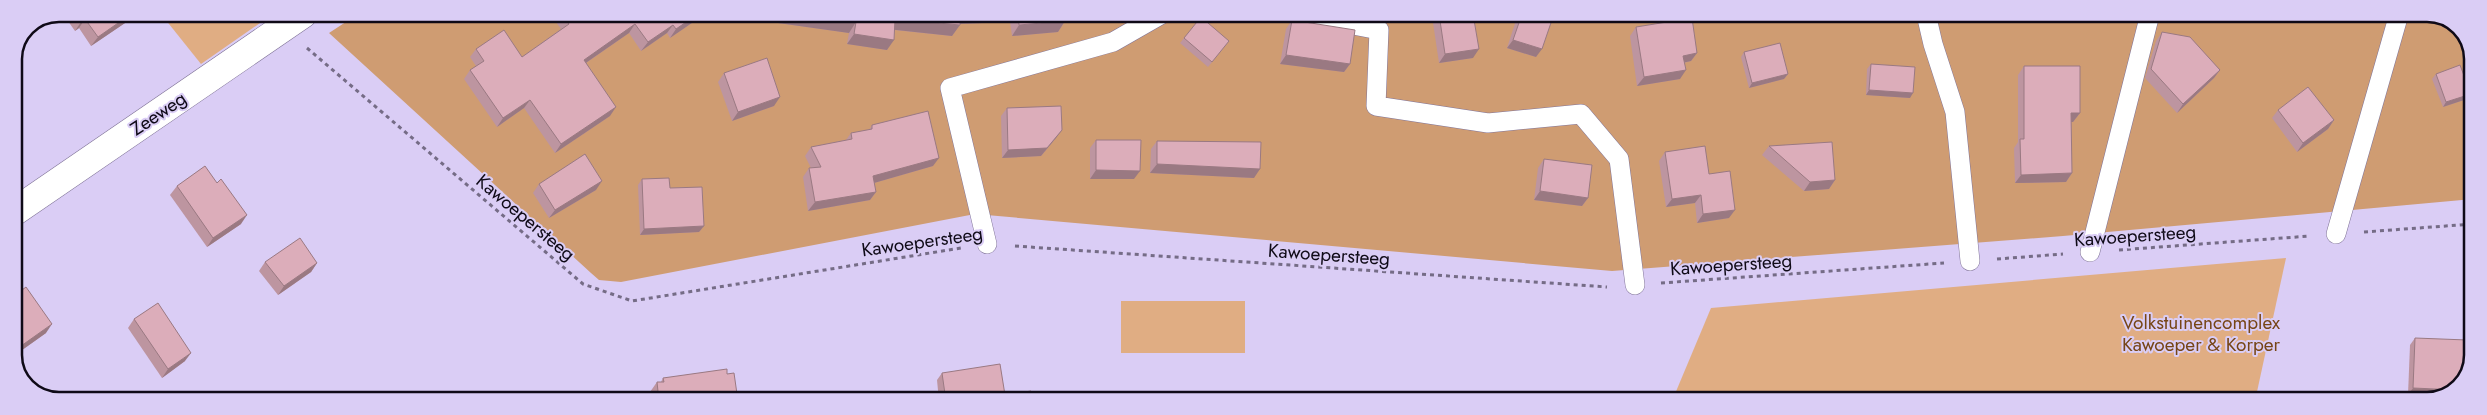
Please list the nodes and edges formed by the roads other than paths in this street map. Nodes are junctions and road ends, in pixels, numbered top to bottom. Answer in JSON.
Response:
{"nodes":[{"id":1,"x":290,"y":22,"type":"edge"},
{"id":2,"x":1147,"y":22,"type":"edge"},
{"id":3,"x":1340,"y":23,"type":"edge"},
{"id":4,"x":1928,"y":23,"type":"edge"},
{"id":5,"x":2148,"y":23,"type":"edge"},
{"id":6,"x":2396,"y":23,"type":"edge"},
{"id":7,"x":22,"y":206,"type":"edge"},
{"id":8,"x":2336,"y":234,"type":"road end"},
{"id":9,"x":987,"y":244,"type":"road end"},
{"id":10,"x":2090,"y":252,"type":"road end"},
{"id":11,"x":1970,"y":261,"type":"road end"},
{"id":12,"x":1635,"y":285,"type":"road end"}],
"edges":[{"from":1,"to":7,"type":"street","name":"Zeeweg"},
{"from":2,"to":9,"type":"lane"},
{"from":3,"to":12,"type":"lane"},
{"from":4,"to":11,"type":"lane"},
{"from":5,"to":10,"type":"lane"},
{"from":6,"to":8,"type":"lane"}]}
